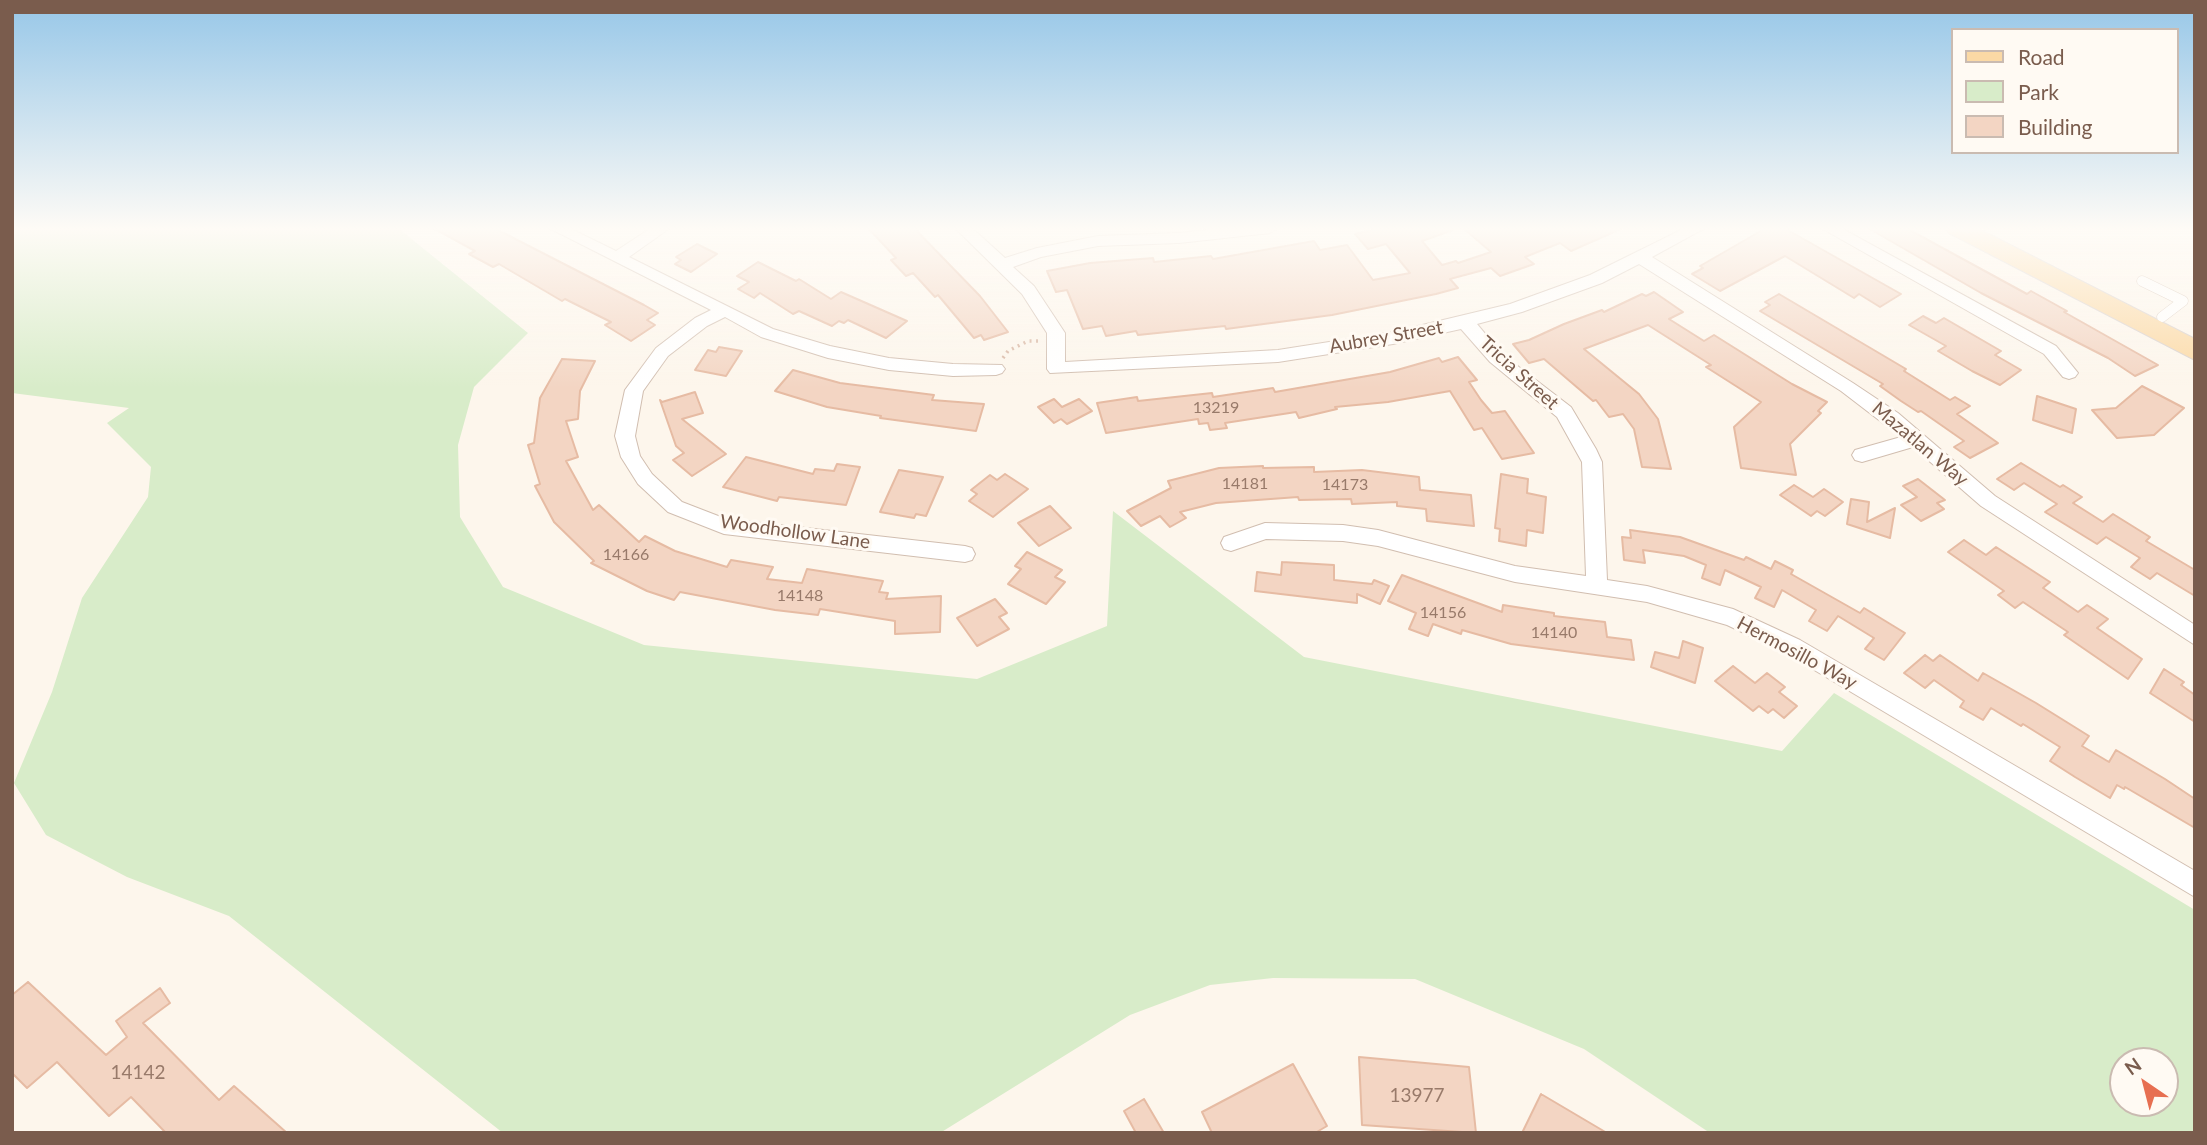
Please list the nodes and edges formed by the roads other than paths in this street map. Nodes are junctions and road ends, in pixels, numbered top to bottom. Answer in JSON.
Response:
{"nodes":[{"id":1,"x":667,"y":281,"type":"edge"},
{"id":2,"x":1019,"y":281,"type":"edge"},
{"id":3,"x":1590,"y":281,"type":"edge"},
{"id":4,"x":1678,"y":281,"type":"edge"},
{"id":5,"x":1926,"y":281,"type":"edge"},
{"id":6,"x":2061,"y":281,"type":"edge"},
{"id":7,"x":2092,"y":281,"type":"edge"},
{"id":8,"x":2142,"y":281,"type":"dead end"},
{"id":9,"x":725,"y":310,"type":"junction"},
{"id":10,"x":2162,"y":317,"type":"junction"},
{"id":11,"x":1465,"y":323,"type":"junction"},
{"id":12,"x":2195,"y":334,"type":"edge"},
{"id":13,"x":2195,"y":351,"type":"edge"},
{"id":14,"x":996,"y":369,"type":"road end"},
{"id":15,"x":2069,"y":373,"type":"dead end"},
{"id":16,"x":1915,"y":440,"type":"junction"},
{"id":17,"x":1862,"y":455,"type":"dead end"},
{"id":18,"x":1231,"y":543,"type":"dead end"},
{"id":19,"x":965,"y":555,"type":"dead end"},
{"id":20,"x":1597,"y":586,"type":"junction"},
{"id":21,"x":2195,"y":636,"type":"edge"},
{"id":22,"x":2195,"y":885,"type":"edge"}],
"edges":[{"from":1,"to":9,"type":"street"},
{"from":2,"to":11,"type":"street","name":"Aubrey Street"},
{"from":3,"to":11,"type":"street","name":"Aubrey Street"},
{"from":4,"to":16,"type":"street","name":"Mazatlan Way"},
{"from":5,"to":15,"type":"street"},
{"from":6,"to":13,"type":"main road"},
{"from":7,"to":10,"type":"main road"},
{"from":8,"to":10,"type":"lane"},
{"from":9,"to":14,"type":"street"},
{"from":9,"to":19,"type":"street","name":"Woodhollow Lane"},
{"from":10,"to":12,"type":"main road"},
{"from":11,"to":20,"type":"street","name":"Tricia Street"},
{"from":16,"to":17,"type":"street"},
{"from":16,"to":21,"type":"street","name":"Mazatlan Way"},
{"from":18,"to":20,"type":"street","name":"Hermosillo Way"},
{"from":20,"to":22,"type":"street","name":"Hermosillo Way"}]}
